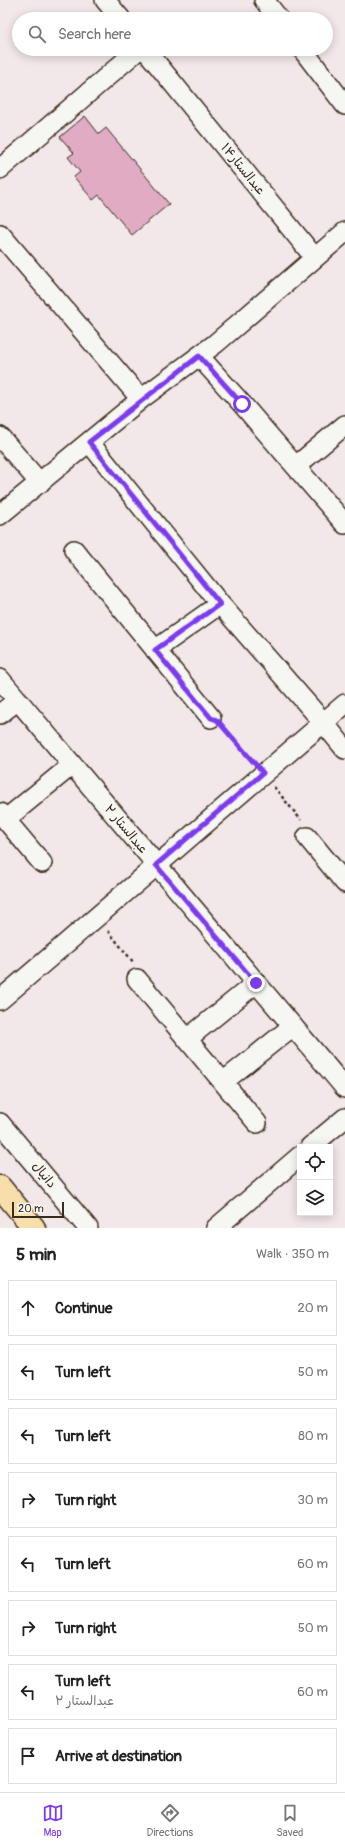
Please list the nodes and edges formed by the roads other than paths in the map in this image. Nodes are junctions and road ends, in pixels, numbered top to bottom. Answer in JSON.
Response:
{"nodes":[{"id":1,"x":105,"y":0,"type":"edge"},
{"id":2,"x":264,"y":0,"type":"edge"},
{"id":3,"x":115,"y":12,"type":"edge"},
{"id":4,"x":273,"y":12,"type":"edge"},
{"id":5,"x":131,"y":56,"type":"edge"},
{"id":6,"x":151,"y":56,"type":"edge"},
{"id":7,"x":307,"y":56,"type":"edge"},
{"id":8,"x":345,"y":105,"type":"edge"},
{"id":9,"x":0,"y":169,"type":"edge"},
{"id":10,"x":345,"y":232,"type":"edge"},
{"id":11,"x":0,"y":234,"type":"edge"},
{"id":12,"x":315,"y":258,"type":"junction"},
{"id":13,"x":199,"y":356,"type":"junction"},
{"id":14,"x":141,"y":400,"type":"junction"},
{"id":15,"x":345,"y":425,"type":"edge"},
{"id":16,"x":0,"y":437,"type":"edge"},
{"id":17,"x":89,"y":442,"type":"junction"},
{"id":18,"x":296,"y":466,"type":"junction"},
{"id":19,"x":40,"y":483,"type":"junction"},
{"id":20,"x":0,"y":515,"type":"edge"},
{"id":21,"x":345,"y":524,"type":"edge"},
{"id":22,"x":74,"y":550,"type":"dead end"},
{"id":23,"x":220,"y":604,"type":"junction"},
{"id":24,"x":155,"y":650,"type":"junction"},
{"id":25,"x":0,"y":679,"type":"edge"},
{"id":26,"x":18,"y":700,"type":"junction"},
{"id":27,"x":345,"y":704,"type":"edge"},
{"id":28,"x":0,"y":714,"type":"edge"},
{"id":29,"x":211,"y":718,"type":"road end"},
{"id":30,"x":323,"y":722,"type":"junction"},
{"id":31,"x":345,"y":749,"type":"edge"},
{"id":32,"x":72,"y":765,"type":"junction"},
{"id":33,"x":3,"y":816,"type":"edge"},
{"id":34,"x":307,"y":837,"type":"road end"},
{"id":35,"x":42,"y":863,"type":"dead end"},
{"id":36,"x":156,"y":865,"type":"junction"},
{"id":37,"x":345,"y":883,"type":"edge"},
{"id":38,"x":137,"y":979,"type":"road end"},
{"id":39,"x":256,"y":983,"type":"junction"},
{"id":40,"x":0,"y":1000,"type":"edge"},
{"id":41,"x":293,"y":1026,"type":"junction"},
{"id":42,"x":187,"y":1039,"type":"junction"},
{"id":43,"x":223,"y":1082,"type":"junction"},
{"id":44,"x":345,"y":1088,"type":"edge"},
{"id":45,"x":345,"y":1118,"type":"edge"},
{"id":46,"x":0,"y":1123,"type":"edge"},
{"id":47,"x":257,"y":1123,"type":"dead end"},
{"id":48,"x":314,"y":1144,"type":"edge"},
{"id":49,"x":297,"y":1159,"type":"edge"},
{"id":50,"x":0,"y":1187,"type":"edge"},
{"id":51,"x":34,"y":1228,"type":"edge"},
{"id":52,"x":88,"y":1228,"type":"edge"},
{"id":53,"x":216,"y":1228,"type":"edge"}],
"edges":[{"from":1,"to":3,"type":"street"},
{"from":2,"to":4,"type":"street"},
{"from":5,"to":9,"type":"street"},
{"from":6,"to":12,"type":"street","name":"عبدالستار۱۴"},
{"from":7,"to":8,"type":"street"},
{"from":10,"to":12,"type":"street"},
{"from":11,"to":14,"type":"street"},
{"from":12,"to":13,"type":"street"},
{"from":13,"to":14,"type":"street"},
{"from":13,"to":18,"type":"street"},
{"from":14,"to":17,"type":"street"},
{"from":15,"to":18,"type":"street"},
{"from":16,"to":19,"type":"street"},
{"from":17,"to":19,"type":"street"},
{"from":17,"to":23,"type":"street"},
{"from":18,"to":21,"type":"street"},
{"from":19,"to":20,"type":"street"},
{"from":22,"to":24,"type":"street"},
{"from":23,"to":24,"type":"street"},
{"from":23,"to":30,"type":"street"},
{"from":24,"to":29,"type":"street"},
{"from":25,"to":26,"type":"street","name":"عبدالستار ۲"},
{"from":26,"to":28,"type":"street"},
{"from":26,"to":32,"type":"street","name":"عبدالستار ۲"},
{"from":27,"to":30,"type":"street"},
{"from":30,"to":31,"type":"street"},
{"from":30,"to":36,"type":"street"},
{"from":32,"to":33,"type":"street"},
{"from":32,"to":36,"type":"street","name":"عبدالستار ۲"},
{"from":33,"to":35,"type":"street"},
{"from":34,"to":37,"type":"street"},
{"from":36,"to":39,"type":"street","name":"عبدالستار ۲"},
{"from":36,"to":40,"type":"street"},
{"from":38,"to":42,"type":"street"},
{"from":39,"to":41,"type":"street","name":"عبدالستار ۲"},
{"from":39,"to":42,"type":"street"},
{"from":41,"to":43,"type":"street"},
{"from":41,"to":44,"type":"street","name":"عبدالستار ۲"},
{"from":42,"to":43,"type":"street"},
{"from":43,"to":47,"type":"street"},
{"from":45,"to":48,"type":"street"},
{"from":46,"to":52,"type":"street","name":"دانیال"},
{"from":49,"to":53,"type":"street"},
{"from":50,"to":51,"type":"highway"}]}
